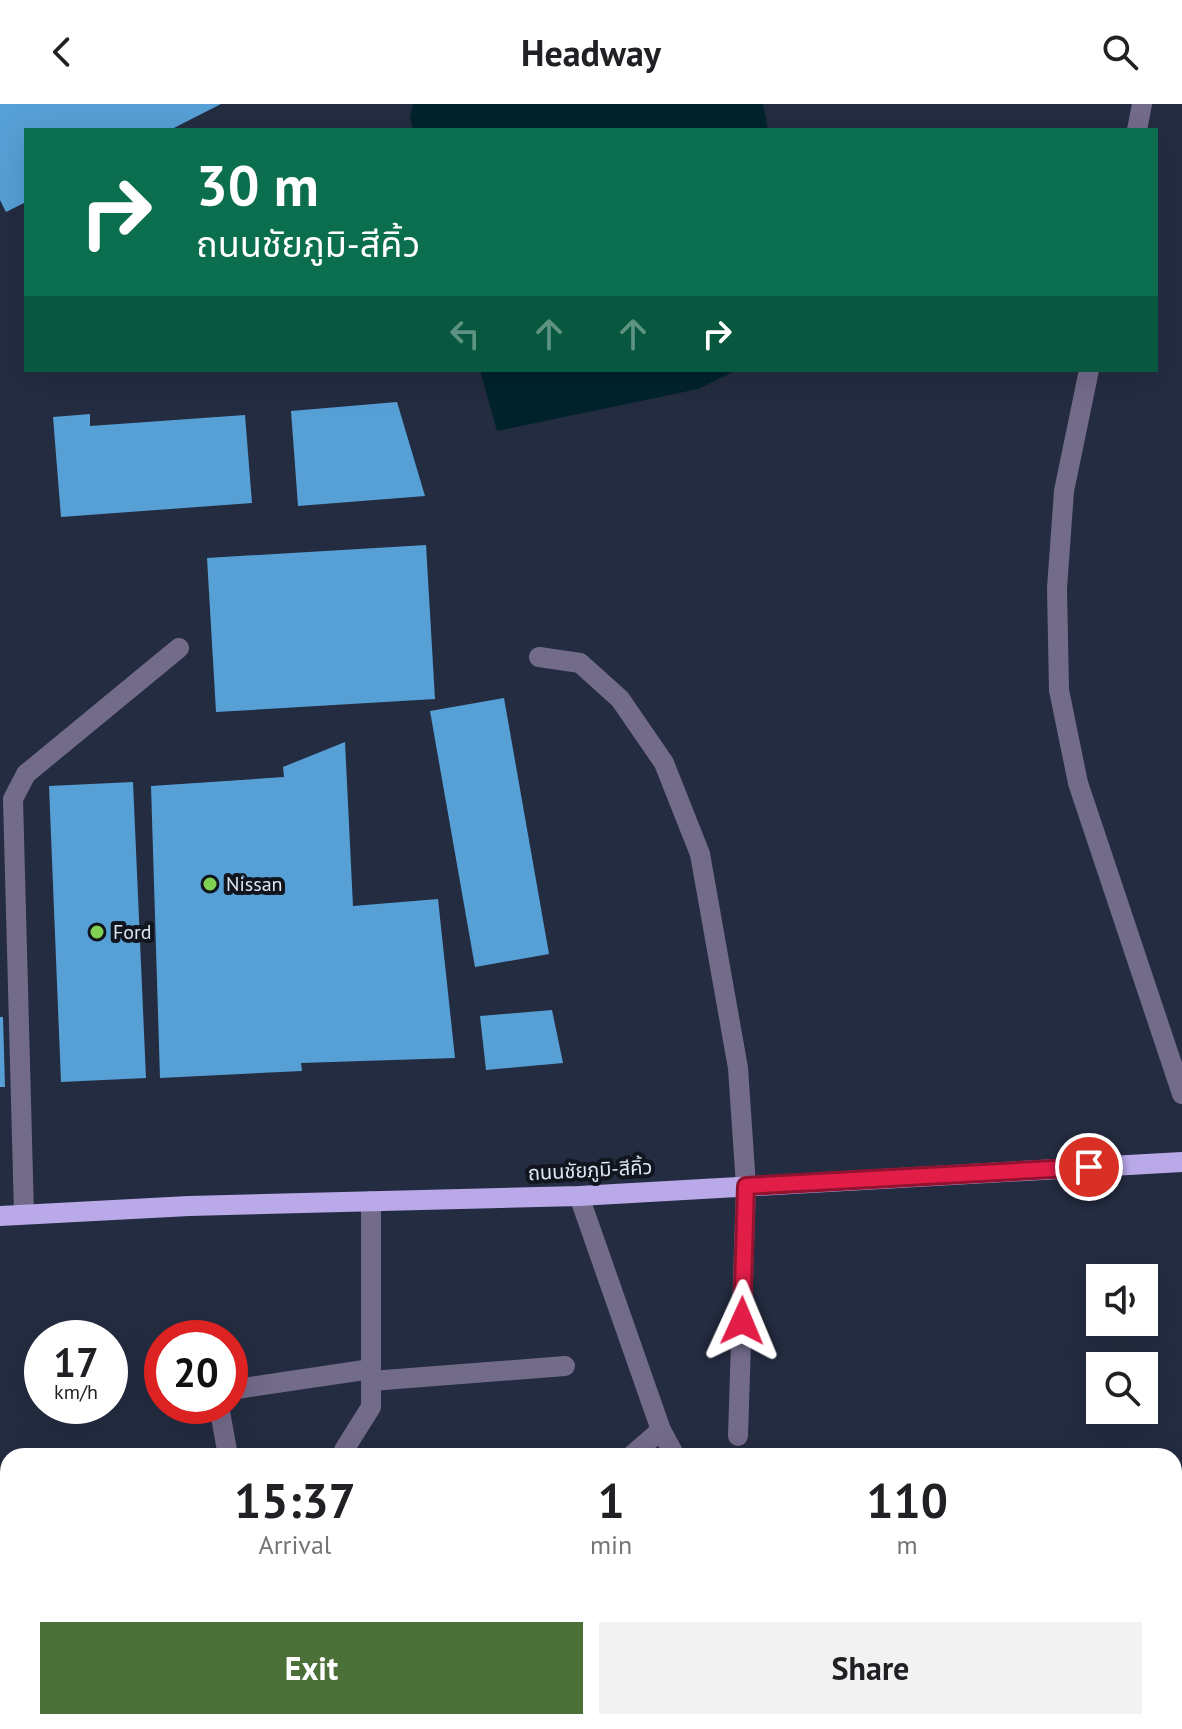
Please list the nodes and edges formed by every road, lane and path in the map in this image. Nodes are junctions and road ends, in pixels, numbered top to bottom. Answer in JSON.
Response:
{"nodes":[{"id":1,"x":1142,"y":104,"type":"edge"},
{"id":2,"x":1137,"y":128,"type":"edge"},
{"id":3,"x":1089,"y":372,"type":"edge"},
{"id":4,"x":179,"y":648,"type":"dead end"},
{"id":5,"x":539,"y":657,"type":"dead end"},
{"id":6,"x":1182,"y":1094,"type":"edge"},
{"id":7,"x":1182,"y":1162,"type":"edge"},
{"id":8,"x":746,"y":1186,"type":"junction"},
{"id":9,"x":579,"y":1196,"type":"junction"},
{"id":10,"x":371,"y":1201,"type":"junction"},
{"id":11,"x":24,"y":1214,"type":"junction"},
{"id":12,"x":0,"y":1216,"type":"edge"},
{"id":13,"x":565,"y":1366,"type":"dead end"},
{"id":14,"x":371,"y":1375,"type":"junction"},
{"id":15,"x":248,"y":1388,"type":"edge"},
{"id":16,"x":222,"y":1424,"type":"edge"},
{"id":17,"x":661,"y":1430,"type":"junction"},
{"id":18,"x":738,"y":1436,"type":"dead end"},
{"id":19,"x":227,"y":1448,"type":"edge"},
{"id":20,"x":345,"y":1448,"type":"edge"},
{"id":21,"x":640,"y":1448,"type":"edge"},
{"id":22,"x":671,"y":1448,"type":"edge"}],
"edges":[{"from":1,"to":2,"type":"street"},
{"from":3,"to":6,"type":"street"},
{"from":4,"to":11,"type":"street"},
{"from":5,"to":8,"type":"street"},
{"from":7,"to":8,"type":"main road","name":"ถนนชัยภูมิ-สีคิ้ว"},
{"from":8,"to":9,"type":"main road","name":"ถนนชัยภูมิ-สีคิ้ว"},
{"from":8,"to":18,"type":"street"},
{"from":9,"to":10,"type":"main road","name":"ถนนชัยภูมิ-สีคิ้ว"},
{"from":9,"to":17,"type":"street"},
{"from":10,"to":11,"type":"main road","name":"ถนนชัยภูมิ-สีคิ้ว"},
{"from":10,"to":14,"type":"street"},
{"from":11,"to":12,"type":"main road","name":"ถนนชัยภูมิ-สีคิ้ว"},
{"from":13,"to":14,"type":"street"},
{"from":14,"to":15,"type":"street"},
{"from":14,"to":20,"type":"street"},
{"from":16,"to":19,"type":"street"},
{"from":17,"to":21,"type":"street"},
{"from":17,"to":22,"type":"street"}]}
